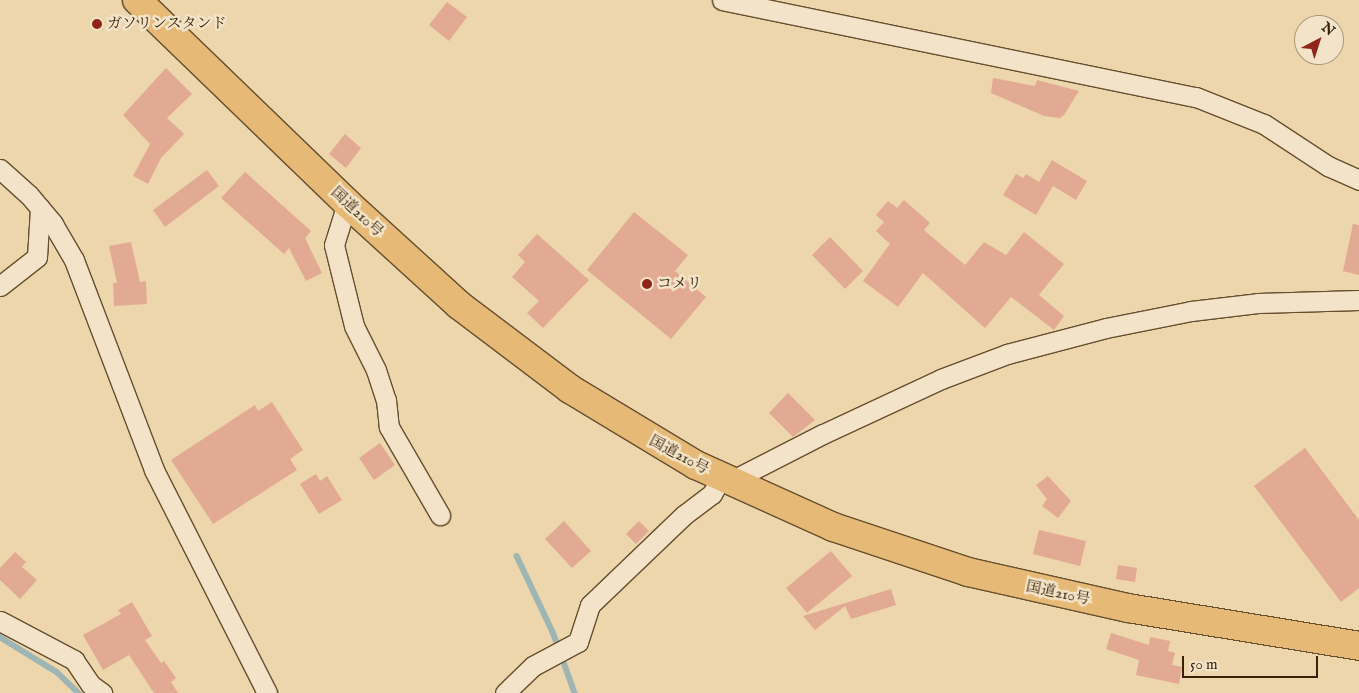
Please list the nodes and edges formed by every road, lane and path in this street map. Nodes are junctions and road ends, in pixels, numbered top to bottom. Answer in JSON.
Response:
{"nodes":[{"id":1,"x":137,"y":0,"type":"edge"},
{"id":2,"x":722,"y":0,"type":"edge"},
{"id":3,"x":0,"y":169,"type":"edge"},
{"id":4,"x":1359,"y":180,"type":"edge"},
{"id":5,"x":348,"y":203,"type":"junction"},
{"id":6,"x":40,"y":208,"type":"junction"},
{"id":7,"x":0,"y":286,"type":"edge"},
{"id":8,"x":1359,"y":300,"type":"edge"},
{"id":9,"x":726,"y":479,"type":"junction"},
{"id":10,"x":440,"y":515,"type":"dead end"},
{"id":11,"x":0,"y":622,"type":"edge"},
{"id":12,"x":1359,"y":646,"type":"edge"},
{"id":13,"x":102,"y":693,"type":"edge"},
{"id":14,"x":267,"y":693,"type":"edge"},
{"id":15,"x":505,"y":693,"type":"edge"}],
"edges":[{"from":1,"to":5,"type":"highway","name":"国道210号"},
{"from":2,"to":4,"type":"street"},
{"from":3,"to":6,"type":"street"},
{"from":5,"to":9,"type":"highway","name":"国道210号"},
{"from":5,"to":10,"type":"street"},
{"from":6,"to":7,"type":"street"},
{"from":6,"to":14,"type":"street"},
{"from":8,"to":9,"type":"street"},
{"from":9,"to":12,"type":"highway","name":"国道210号"},
{"from":9,"to":15,"type":"street"},
{"from":11,"to":13,"type":"street"}]}
